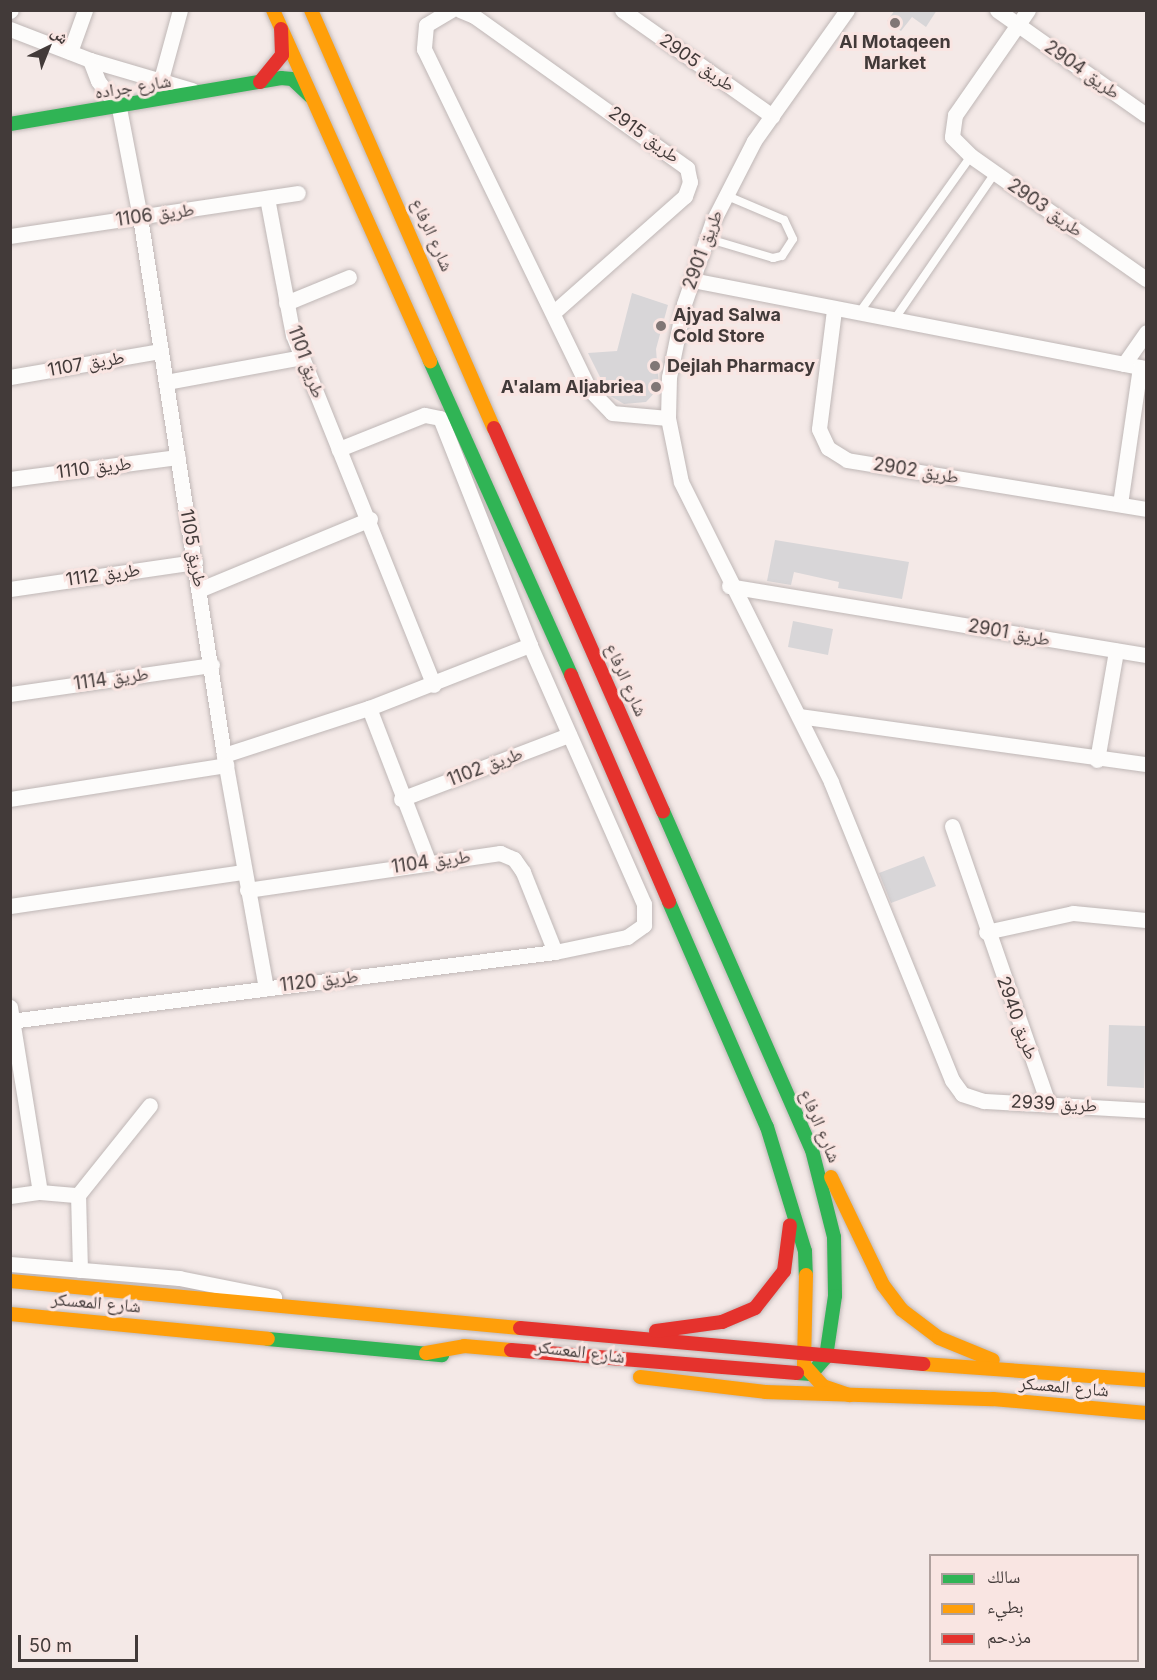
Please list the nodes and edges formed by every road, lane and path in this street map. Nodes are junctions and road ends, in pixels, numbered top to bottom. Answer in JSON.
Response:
{"nodes":[{"id":1,"x":86,"y":10,"type":"edge"},
{"id":2,"x":273,"y":10,"type":"edge"},
{"id":3,"x":311,"y":10,"type":"edge"},
{"id":4,"x":317,"y":10,"type":"edge"},
{"id":5,"x":451,"y":10,"type":"edge"},
{"id":6,"x":460,"y":10,"type":"edge"},
{"id":7,"x":622,"y":10,"type":"edge"},
{"id":8,"x":848,"y":10,"type":"edge"},
{"id":9,"x":997,"y":10,"type":"edge"},
{"id":10,"x":1028,"y":10,"type":"edge"},
{"id":11,"x":177,"y":12,"type":"edge"},
{"id":12,"x":280,"y":24,"type":"junction"},
{"id":13,"x":1018,"y":25,"type":"junction"},
{"id":14,"x":10,"y":29,"type":"edge"},
{"id":15,"x":328,"y":41,"type":"junction"},
{"id":16,"x":70,"y":52,"type":"junction"},
{"id":17,"x":90,"y":60,"type":"junction"},
{"id":18,"x":260,"y":82,"type":"junction"},
{"id":19,"x":159,"y":83,"type":"junction"},
{"id":20,"x":207,"y":93,"type":"junction"},
{"id":21,"x":316,"y":104,"type":"junction"},
{"id":22,"x":119,"y":108,"type":"junction"},
{"id":23,"x":1146,"y":115,"type":"edge"},
{"id":24,"x":772,"y":116,"type":"junction"},
{"id":25,"x":10,"y":124,"type":"edge"},
{"id":26,"x":971,"y":156,"type":"junction"},
{"id":27,"x":995,"y":173,"type":"junction"},
{"id":28,"x":298,"y":193,"type":"dead end"},
{"id":29,"x":724,"y":195,"type":"junction"},
{"id":30,"x":267,"y":198,"type":"junction"},
{"id":31,"x":140,"y":217,"type":"junction"},
{"id":32,"x":10,"y":236,"type":"edge"},
{"id":33,"x":706,"y":238,"type":"junction"},
{"id":34,"x":349,"y":277,"type":"dead end"},
{"id":35,"x":1146,"y":279,"type":"edge"},
{"id":36,"x":692,"y":280,"type":"junction"},
{"id":37,"x":286,"y":303,"type":"junction"},
{"id":38,"x":834,"y":310,"type":"junction"},
{"id":39,"x":555,"y":311,"type":"junction"},
{"id":40,"x":858,"y":314,"type":"junction"},
{"id":41,"x":893,"y":321,"type":"junction"},
{"id":42,"x":1146,"y":332,"type":"edge"},
{"id":43,"x":161,"y":351,"type":"junction"},
{"id":44,"x":302,"y":357,"type":"junction"},
{"id":45,"x":1124,"y":364,"type":"junction"},
{"id":46,"x":1143,"y":368,"type":"edge"},
{"id":47,"x":10,"y":376,"type":"edge"},
{"id":48,"x":166,"y":382,"type":"junction"},
{"id":49,"x":668,"y":418,"type":"junction"},
{"id":50,"x":339,"y":449,"type":"junction"},
{"id":51,"x":178,"y":457,"type":"junction"},
{"id":52,"x":10,"y":479,"type":"edge"},
{"id":53,"x":1120,"y":504,"type":"junction"},
{"id":54,"x":1146,"y":509,"type":"edge"},
{"id":55,"x":370,"y":519,"type":"junction"},
{"id":56,"x":195,"y":562,"type":"junction"},
{"id":57,"x":729,"y":586,"type":"junction"},
{"id":58,"x":10,"y":589,"type":"edge"},
{"id":59,"x":201,"y":589,"type":"junction"},
{"id":60,"x":530,"y":645,"type":"junction"},
{"id":61,"x":1116,"y":651,"type":"junction"},
{"id":62,"x":1146,"y":655,"type":"edge"},
{"id":63,"x":212,"y":664,"type":"junction"},
{"id":64,"x":434,"y":685,"type":"junction"},
{"id":65,"x":10,"y":694,"type":"edge"},
{"id":66,"x":369,"y":708,"type":"junction"},
{"id":67,"x":799,"y":716,"type":"junction"},
{"id":68,"x":569,"y":735,"type":"junction"},
{"id":69,"x":225,"y":760,"type":"junction"},
{"id":70,"x":1097,"y":760,"type":"junction"},
{"id":71,"x":1146,"y":764,"type":"edge"},
{"id":72,"x":10,"y":799,"type":"edge"},
{"id":73,"x":401,"y":799,"type":"junction"},
{"id":74,"x":952,"y":826,"type":"dead end"},
{"id":75,"x":428,"y":861,"type":"junction"},
{"id":76,"x":244,"y":872,"type":"junction"},
{"id":77,"x":247,"y":890,"type":"junction"},
{"id":78,"x":10,"y":906,"type":"edge"},
{"id":79,"x":1146,"y":920,"type":"edge"},
{"id":80,"x":986,"y":932,"type":"junction"},
{"id":81,"x":555,"y":952,"type":"junction"},
{"id":82,"x":266,"y":988,"type":"junction"},
{"id":83,"x":11,"y":1016,"type":"edge"},
{"id":84,"x":962,"y":1094,"type":"joint"},
{"id":85,"x":150,"y":1104,"type":"dead end"},
{"id":86,"x":1048,"y":1104,"type":"junction"},
{"id":87,"x":1146,"y":1110,"type":"edge"},
{"id":88,"x":812,"y":1150,"type":"junction"},
{"id":89,"x":785,"y":1181,"type":"junction"},
{"id":90,"x":40,"y":1191,"type":"junction"},
{"id":91,"x":78,"y":1195,"type":"junction"},
{"id":92,"x":10,"y":1196,"type":"edge"},
{"id":93,"x":10,"y":1264,"type":"edge"},
{"id":94,"x":80,"y":1270,"type":"junction"},
{"id":95,"x":10,"y":1281,"type":"edge"},
{"id":96,"x":326,"y":1310,"type":"junction"},
{"id":97,"x":10,"y":1314,"type":"edge"},
{"id":98,"x":614,"y":1336,"type":"junction"},
{"id":99,"x":426,"y":1353,"type":"junction"},
{"id":100,"x":801,"y":1354,"type":"junction"},
{"id":101,"x":826,"y":1357,"type":"junction"},
{"id":102,"x":1015,"y":1368,"type":"junction"},
{"id":103,"x":811,"y":1374,"type":"junction"},
{"id":104,"x":1146,"y":1380,"type":"edge"},
{"id":105,"x":849,"y":1395,"type":"junction"},
{"id":106,"x":1146,"y":1413,"type":"edge"}],
"edges":[{"from":1,"to":16,"type":"street"},
{"from":2,"to":12,"type":"main road"},
{"from":3,"to":15,"type":"main road","name":"شارع الرفاع"},
{"from":4,"to":15,"type":"main road"},
{"from":5,"to":39,"type":"street"},
{"from":6,"to":39,"type":"street","name":"طريق 2915"},
{"from":7,"to":24,"type":"street","name":"طريق 2905"},
{"from":8,"to":24,"type":"street","name":"طريق 2901"},
{"from":9,"to":13,"type":"street","name":"طريق 2904"},
{"from":10,"to":13,"type":"street"},
{"from":11,"to":19,"type":"street"},
{"from":12,"to":18,"type":"main road"},
{"from":12,"to":21,"type":"main road"},
{"from":13,"to":23,"type":"street","name":"طريق 2904"},
{"from":13,"to":26,"type":"street","name":"طريق 2903"},
{"from":14,"to":16,"type":"street"},
{"from":15,"to":88,"type":"main road","name":"شارع الرفاع"},
{"from":16,"to":17,"type":"street"},
{"from":17,"to":19,"type":"street"},
{"from":17,"to":22,"type":"street"},
{"from":18,"to":20,"type":"main road","name":"شارع جراده"},
{"from":18,"to":21,"type":"main road","name":"شارع جراده"},
{"from":19,"to":20,"type":"street"},
{"from":20,"to":22,"type":"main road","name":"شارع جراده"},
{"from":21,"to":89,"type":"main road"},
{"from":22,"to":25,"type":"main road","name":"شارع جراده"},
{"from":22,"to":31,"type":"street","name":"طريق 1105"},
{"from":24,"to":29,"type":"street","name":"طريق 2901"},
{"from":26,"to":27,"type":"street","name":"طريق 2903"},
{"from":26,"to":40,"type":"lane"},
{"from":27,"to":35,"type":"street","name":"طريق 2903"},
{"from":27,"to":41,"type":"lane"},
{"from":28,"to":30,"type":"street","name":"طريق 1106"},
{"from":29,"to":33,"type":"street","name":"طريق 2901"},
{"from":29,"to":33,"type":"lane"},
{"from":30,"to":31,"type":"street","name":"طريق 1106"},
{"from":30,"to":37,"type":"street","name":"طريق 1101"},
{"from":31,"to":32,"type":"street","name":"طريق 1106"},
{"from":31,"to":43,"type":"street","name":"طريق 1105"},
{"from":33,"to":36,"type":"street","name":"طريق 2901"},
{"from":34,"to":37,"type":"street"},
{"from":36,"to":38,"type":"street"},
{"from":36,"to":49,"type":"street","name":"طريق 2901"},
{"from":37,"to":44,"type":"street","name":"طريق 1101"},
{"from":38,"to":40,"type":"street"},
{"from":38,"to":53,"type":"street","name":"طريق 2902"},
{"from":39,"to":49,"type":"street"},
{"from":40,"to":41,"type":"street"},
{"from":41,"to":45,"type":"street"},
{"from":42,"to":45,"type":"street"},
{"from":43,"to":47,"type":"street","name":"طريق 1107"},
{"from":43,"to":48,"type":"street","name":"طريق 1105"},
{"from":44,"to":48,"type":"street"},
{"from":44,"to":50,"type":"street","name":"طريق 1101"},
{"from":45,"to":46,"type":"street"},
{"from":46,"to":53,"type":"street"},
{"from":48,"to":51,"type":"street","name":"طريق 1105"},
{"from":49,"to":57,"type":"street","name":"طريق 2901"},
{"from":50,"to":55,"type":"street","name":"طريق 1101"},
{"from":50,"to":60,"type":"street"},
{"from":51,"to":52,"type":"street","name":"طريق 1110"},
{"from":51,"to":56,"type":"street","name":"طريق 1105"},
{"from":53,"to":54,"type":"street","name":"طريق 2902"},
{"from":55,"to":59,"type":"street"},
{"from":55,"to":64,"type":"street","name":"طريق 1101"},
{"from":56,"to":58,"type":"street","name":"طريق 1112"},
{"from":56,"to":59,"type":"street","name":"طريق 1105"},
{"from":57,"to":61,"type":"street","name":"طريق 2901"},
{"from":57,"to":67,"type":"street","name":"طريق 2901"},
{"from":59,"to":63,"type":"street","name":"طريق 1105"},
{"from":60,"to":64,"type":"street"},
{"from":60,"to":68,"type":"street"},
{"from":61,"to":62,"type":"street","name":"طريق 2901"},
{"from":61,"to":70,"type":"street"},
{"from":63,"to":65,"type":"street","name":"طريق 1114"},
{"from":63,"to":69,"type":"street","name":"طريق 1105"},
{"from":64,"to":66,"type":"street"},
{"from":66,"to":69,"type":"street"},
{"from":66,"to":73,"type":"street"},
{"from":67,"to":70,"type":"street"},
{"from":67,"to":84,"type":"street","name":"طريق 2901"},
{"from":68,"to":73,"type":"street","name":"طريق 1102"},
{"from":68,"to":81,"type":"street","name":"طريق 1120"},
{"from":69,"to":72,"type":"street"},
{"from":69,"to":76,"type":"street","name":"طريق 1105"},
{"from":70,"to":71,"type":"street"},
{"from":73,"to":75,"type":"street"},
{"from":74,"to":80,"type":"street","name":"طريق 2940"},
{"from":75,"to":77,"type":"street","name":"طريق 1104"},
{"from":75,"to":81,"type":"street","name":"طريق 1104"},
{"from":76,"to":77,"type":"street","name":"طريق 1105"},
{"from":76,"to":78,"type":"street"},
{"from":77,"to":82,"type":"street","name":"طريق 1105"},
{"from":79,"to":80,"type":"street"},
{"from":80,"to":86,"type":"street","name":"طريق 2940"},
{"from":81,"to":82,"type":"street","name":"طريق 1120"},
{"from":82,"to":83,"type":"street","name":"طريق 1120"},
{"from":83,"to":90,"type":"street"},
{"from":84,"to":86,"type":"street","name":"طريق 2939"},
{"from":85,"to":91,"type":"street"},
{"from":86,"to":87,"type":"street","name":"طريق 2939"},
{"from":88,"to":101,"type":"main road","name":"شارع الرفاع"},
{"from":88,"to":102,"type":"main road"},
{"from":89,"to":98,"type":"main road"},
{"from":89,"to":100,"type":"main road"},
{"from":90,"to":91,"type":"street"},
{"from":90,"to":92,"type":"street"},
{"from":91,"to":94,"type":"street"},
{"from":93,"to":94,"type":"street"},
{"from":94,"to":96,"type":"street"},
{"from":95,"to":96,"type":"main road","name":"شارع المعسكر"},
{"from":96,"to":98,"type":"main road","name":"شارع المعسكر"},
{"from":97,"to":99,"type":"main road","name":"شارع المعسكر"},
{"from":98,"to":100,"type":"main road","name":"شارع المعسكر"},
{"from":99,"to":103,"type":"main road"},
{"from":99,"to":105,"type":"main road","name":"شارع المعسكر"},
{"from":100,"to":101,"type":"main road","name":"شارع المعسكر"},
{"from":100,"to":103,"type":"main road"},
{"from":101,"to":102,"type":"main road","name":"شارع المعسكر"},
{"from":101,"to":103,"type":"main road"},
{"from":102,"to":104,"type":"main road","name":"شارع المعسكر"},
{"from":103,"to":105,"type":"main road"},
{"from":105,"to":106,"type":"main road","name":"شارع المعسكر"}]}
